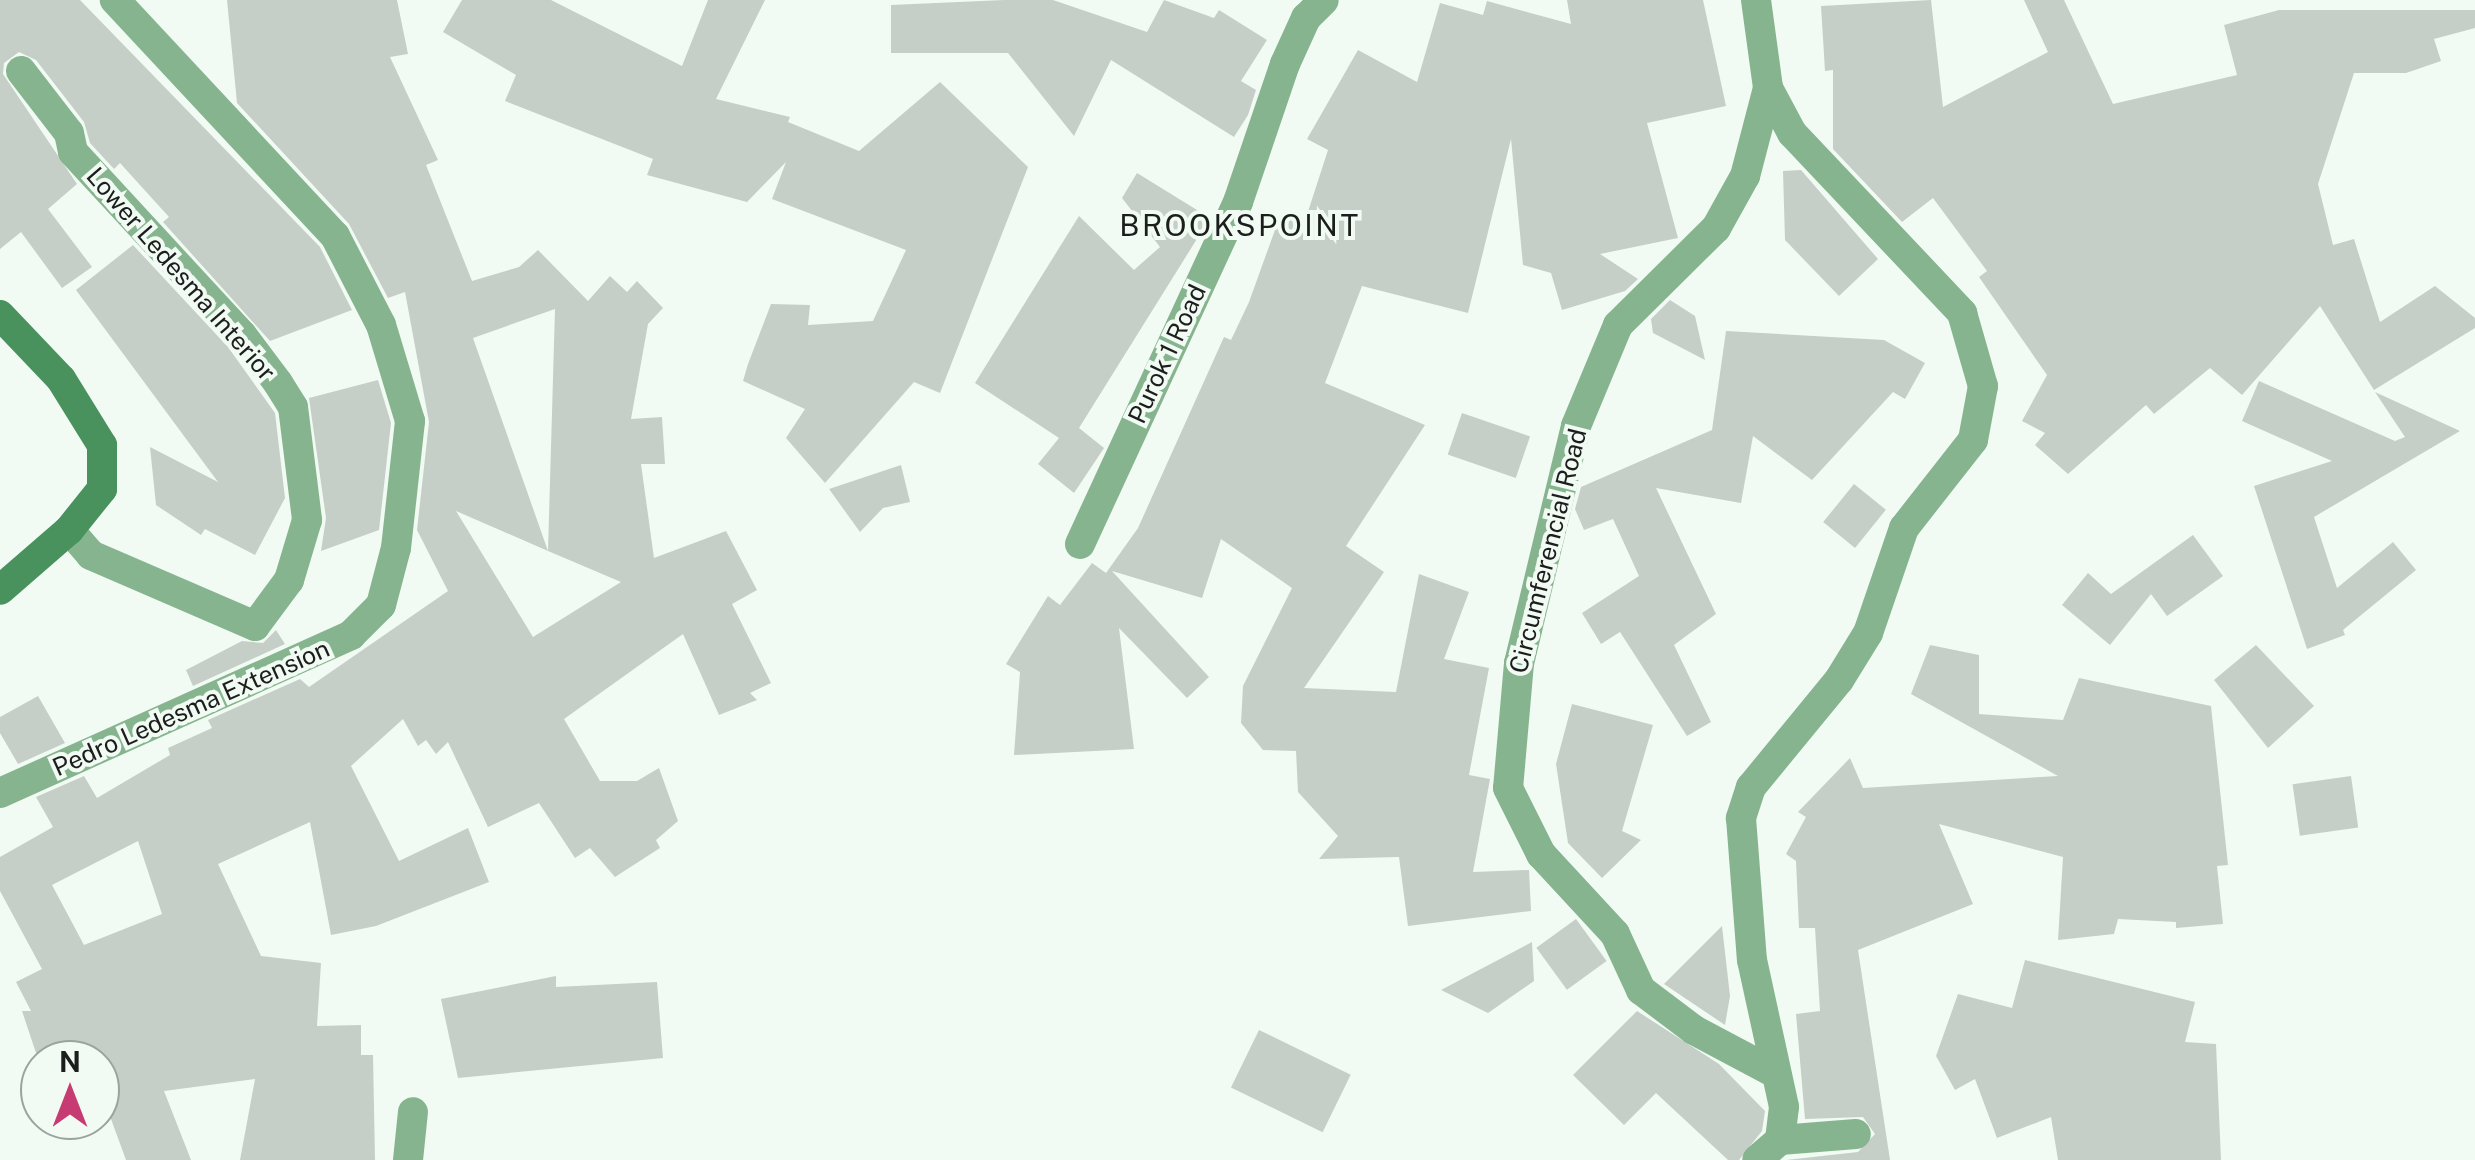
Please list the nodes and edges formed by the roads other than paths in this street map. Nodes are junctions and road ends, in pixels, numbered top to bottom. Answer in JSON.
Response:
{"nodes":[{"id":1,"x":114,"y":0,"type":"edge"},
{"id":2,"x":1324,"y":0,"type":"edge"},
{"id":3,"x":1756,"y":0,"type":"edge"},
{"id":4,"x":22,"y":71,"type":"dead end"},
{"id":5,"x":1768,"y":88,"type":"junction"},
{"id":6,"x":0,"y":316,"type":"edge"},
{"id":7,"x":69,"y":530,"type":"junction"},
{"id":8,"x":1080,"y":544,"type":"dead end"},
{"id":9,"x":0,"y":590,"type":"edge"},
{"id":10,"x":0,"y":794,"type":"edge"},
{"id":11,"x":1773,"y":1072,"type":"junction"},
{"id":12,"x":412,"y":1112,"type":"dead end"},
{"id":13,"x":1856,"y":1134,"type":"dead end"},
{"id":14,"x":1768,"y":1150,"type":"edge"},
{"id":15,"x":408,"y":1160,"type":"edge"}],
"edges":[{"from":1,"to":10,"type":"street","name":"Pedro Ledesma Extension"},
{"from":2,"to":8,"type":"street","name":"Purok 1 Road"},
{"from":3,"to":5,"type":"street"},
{"from":4,"to":7,"type":"street","name":"Lower Ledesma Interior"},
{"from":5,"to":11,"type":"street"},
{"from":5,"to":11,"type":"street","name":"Circumferencial Road"},
{"from":6,"to":7,"type":"main road"},
{"from":7,"to":9,"type":"main road"},
{"from":11,"to":14,"type":"street"},
{"from":12,"to":15,"type":"street"},
{"from":13,"to":14,"type":"street"}]}
